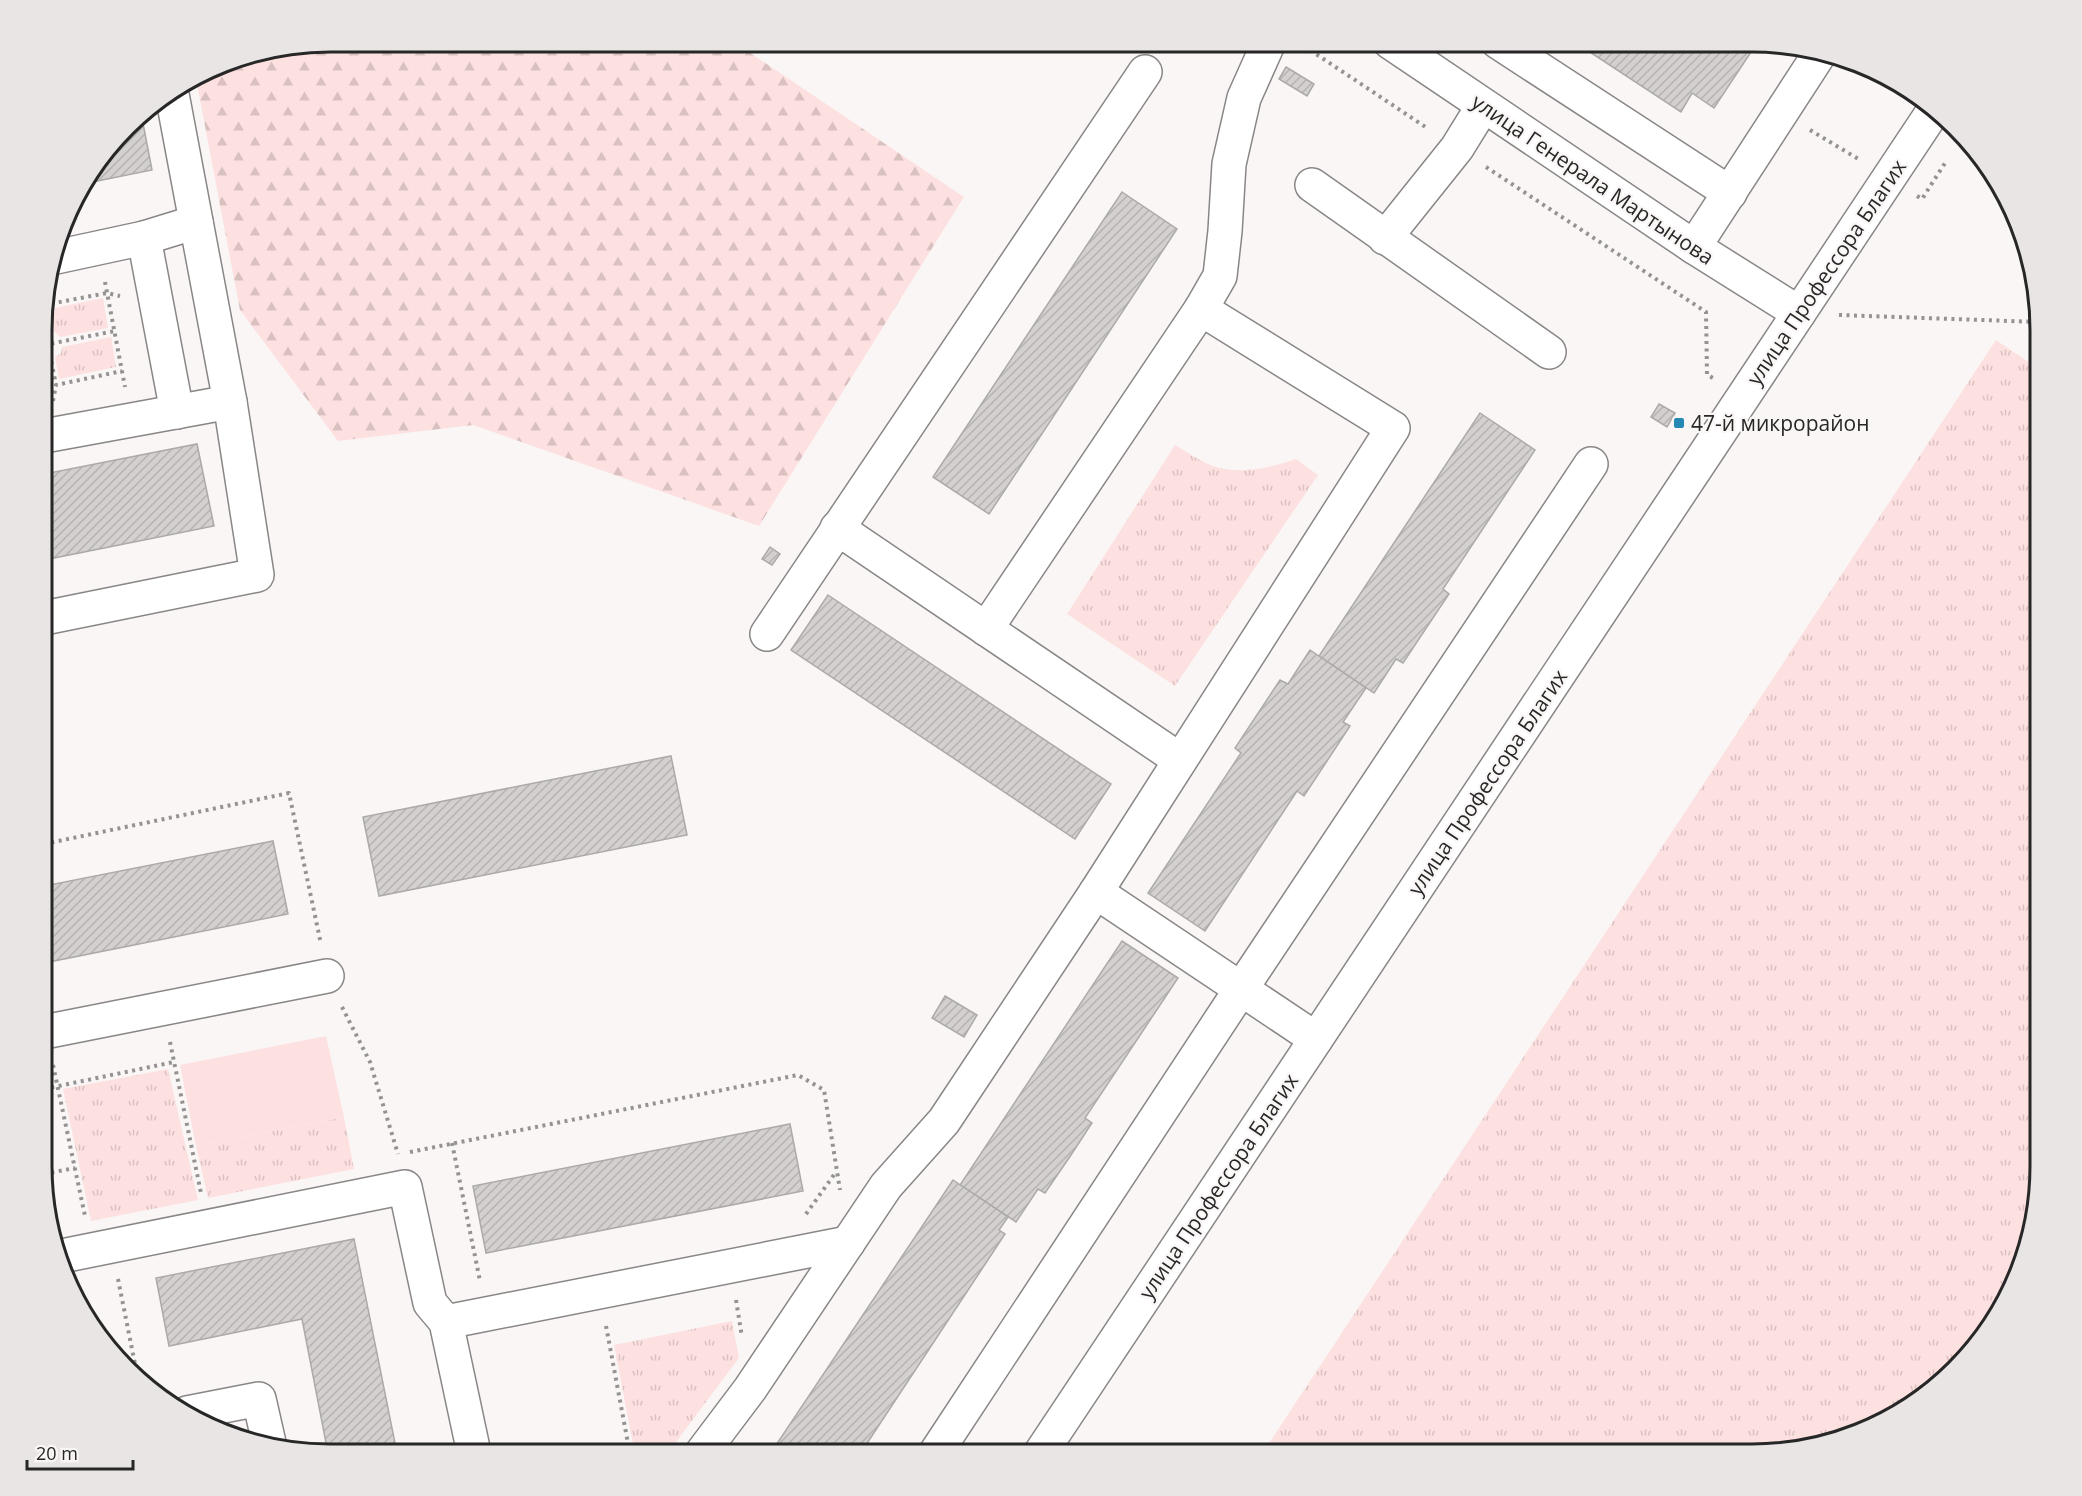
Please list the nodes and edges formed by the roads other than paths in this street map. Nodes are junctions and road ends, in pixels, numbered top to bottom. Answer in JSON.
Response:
{"nodes":[{"id":1,"x":1265,"y":52,"type":"edge"},
{"id":2,"x":1405,"y":52,"type":"edge"},
{"id":3,"x":1513,"y":52,"type":"edge"},
{"id":4,"x":1815,"y":60,"type":"edge"},
{"id":5,"x":1145,"y":72,"type":"dead end"},
{"id":6,"x":173,"y":101,"type":"edge"},
{"id":7,"x":1483,"y":106,"type":"junction"},
{"id":8,"x":1929,"y":117,"type":"edge"},
{"id":9,"x":1312,"y":185,"type":"dead end"},
{"id":10,"x":1730,"y":193,"type":"junction"},
{"id":11,"x":196,"y":222,"type":"junction"},
{"id":12,"x":144,"y":238,"type":"junction"},
{"id":13,"x":1385,"y":238,"type":"junction"},
{"id":14,"x":1694,"y":247,"type":"junction"},
{"id":15,"x":63,"y":255,"type":"edge"},
{"id":16,"x":1201,"y":309,"type":"junction"},
{"id":17,"x":1798,"y":314,"type":"junction"},
{"id":18,"x":1549,"y":351,"type":"dead end"},
{"id":19,"x":230,"y":402,"type":"junction"},
{"id":20,"x":177,"y":412,"type":"junction"},
{"id":21,"x":52,"y":435,"type":"edge"},
{"id":22,"x":1591,"y":464,"type":"dead end"},
{"id":23,"x":837,"y":528,"type":"junction"},
{"id":24,"x":52,"y":616,"type":"edge"},
{"id":25,"x":986,"y":628,"type":"junction"},
{"id":26,"x":766,"y":634,"type":"dead end"},
{"id":27,"x":1180,"y":760,"type":"junction"},
{"id":28,"x":1096,"y":892,"type":"junction"},
{"id":29,"x":327,"y":976,"type":"road end"},
{"id":30,"x":1241,"y":989,"type":"junction"},
{"id":31,"x":52,"y":1031,"type":"edge"},
{"id":32,"x":1316,"y":1039,"type":"junction"},
{"id":33,"x":848,"y":1243,"type":"junction"},
{"id":34,"x":89,"y":1250,"type":"edge"},
{"id":35,"x":446,"y":1322,"type":"junction"},
{"id":36,"x":200,"y":1411,"type":"edge"},
{"id":37,"x":267,"y":1436,"type":"edge"},
{"id":38,"x":472,"y":1444,"type":"edge"},
{"id":39,"x":709,"y":1444,"type":"edge"},
{"id":40,"x":942,"y":1444,"type":"edge"},
{"id":41,"x":1047,"y":1444,"type":"edge"}],
"edges":[{"from":1,"to":16,"type":"main road"},
{"from":2,"to":7,"type":"main road","name":"улица Генерала Мартынова"},
{"from":3,"to":10,"type":"main road"},
{"from":4,"to":10,"type":"main road"},
{"from":5,"to":23,"type":"main road"},
{"from":6,"to":11,"type":"main road"},
{"from":7,"to":13,"type":"main road"},
{"from":7,"to":14,"type":"main road","name":"улица Генерала Мартынова"},
{"from":8,"to":17,"type":"main road","name":"улица Профессора Благих"},
{"from":9,"to":13,"type":"main road"},
{"from":10,"to":14,"type":"main road"},
{"from":11,"to":12,"type":"main road"},
{"from":11,"to":19,"type":"main road"},
{"from":12,"to":15,"type":"main road"},
{"from":12,"to":20,"type":"main road"},
{"from":13,"to":18,"type":"main road"},
{"from":14,"to":17,"type":"main road","name":"улица Генерала Мартынова"},
{"from":16,"to":25,"type":"main road"},
{"from":16,"to":27,"type":"main road"},
{"from":17,"to":32,"type":"main road","name":"улица Профессора Благих"},
{"from":19,"to":20,"type":"main road"},
{"from":19,"to":24,"type":"main road"},
{"from":20,"to":21,"type":"main road"},
{"from":22,"to":30,"type":"main road"},
{"from":23,"to":25,"type":"main road"},
{"from":23,"to":26,"type":"main road"},
{"from":25,"to":27,"type":"main road"},
{"from":27,"to":28,"type":"main road"},
{"from":28,"to":30,"type":"main road"},
{"from":28,"to":33,"type":"main road"},
{"from":29,"to":31,"type":"main road"},
{"from":30,"to":32,"type":"main road"},
{"from":30,"to":40,"type":"main road"},
{"from":32,"to":41,"type":"main road","name":"улица Профессора Благих"},
{"from":33,"to":35,"type":"main road"},
{"from":33,"to":39,"type":"main road"},
{"from":34,"to":35,"type":"main road"},
{"from":35,"to":38,"type":"main road"},
{"from":36,"to":37,"type":"main road"}]}
